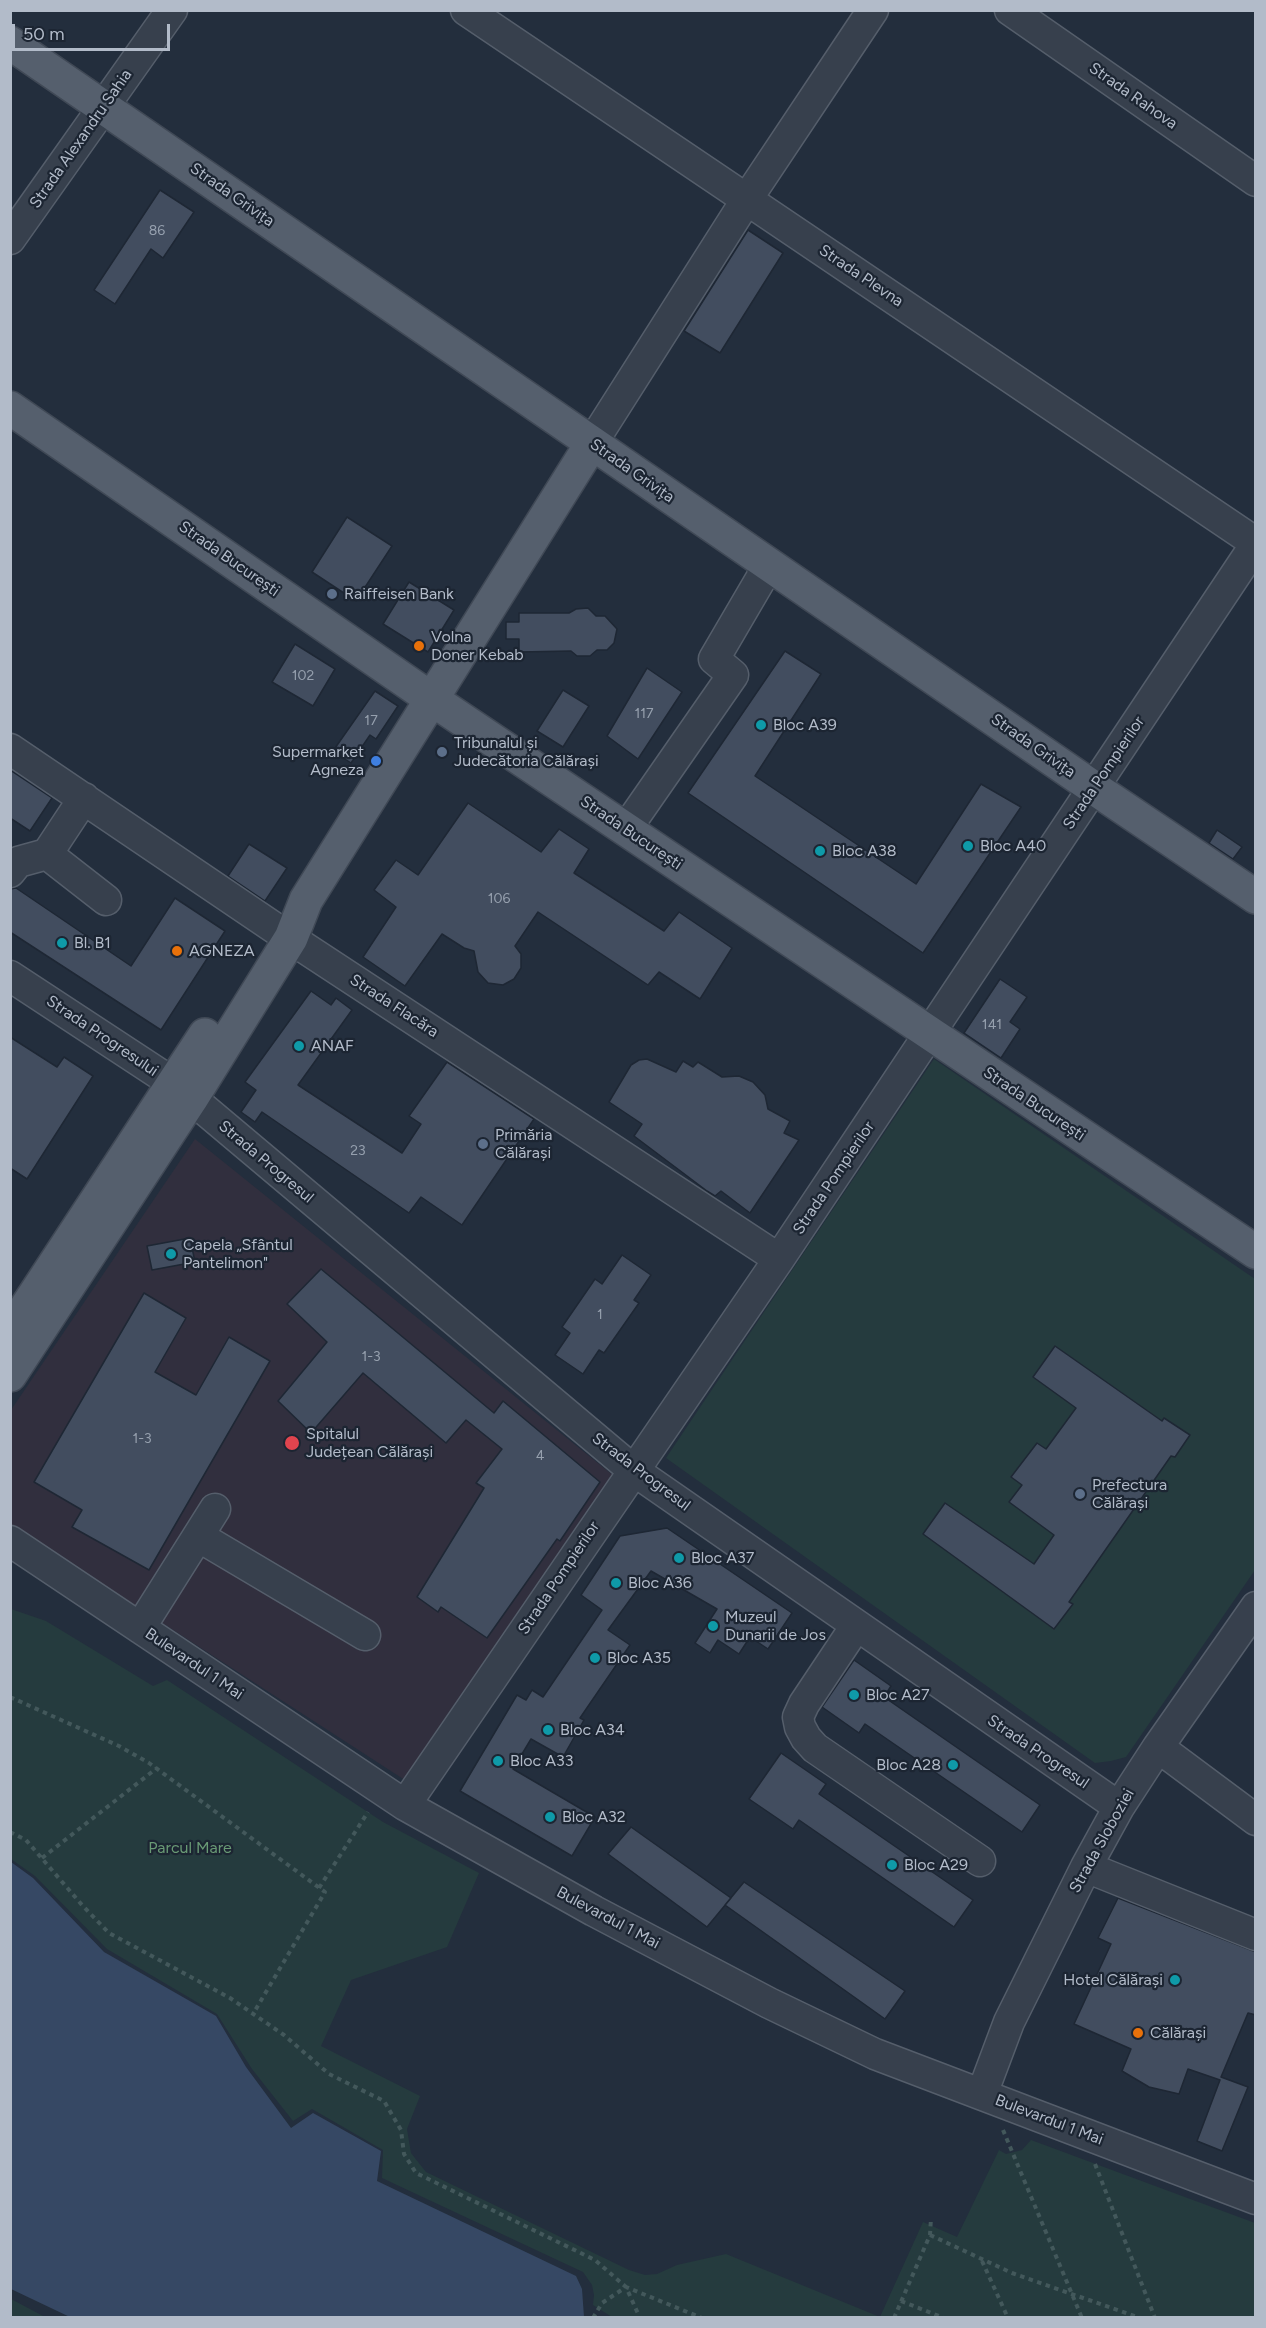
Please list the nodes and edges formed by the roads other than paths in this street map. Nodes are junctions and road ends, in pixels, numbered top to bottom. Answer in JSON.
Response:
{"nodes":[{"id":1,"x":172,"y":10,"type":"edge"},
{"id":2,"x":466,"y":10,"type":"edge"},
{"id":3,"x":873,"y":10,"type":"edge"},
{"id":4,"x":1010,"y":10,"type":"edge"},
{"id":5,"x":10,"y":43,"type":"edge"},
{"id":6,"x":103,"y":106,"type":"junction"},
{"id":7,"x":1256,"y":181,"type":"edge"},
{"id":8,"x":747,"y":199,"type":"junction"},
{"id":9,"x":10,"y":238,"type":"edge"},
{"id":10,"x":10,"y":408,"type":"edge"},
{"id":11,"x":592,"y":443,"type":"junction"},
{"id":12,"x":1256,"y":544,"type":"edge"},
{"id":13,"x":769,"y":565,"type":"junction"},
{"id":14,"x":434,"y":700,"type":"junction"},
{"id":15,"x":10,"y":749,"type":"edge"},
{"id":16,"x":1094,"y":788,"type":"junction"},
{"id":17,"x":84,"y":798,"type":"junction"},
{"id":18,"x":626,"y":829,"type":"junction"},
{"id":19,"x":47,"y":854,"type":"junction"},
{"id":20,"x":13,"y":864,"type":"edge"},
{"id":21,"x":1256,"y":897,"type":"edge"},
{"id":22,"x":106,"y":900,"type":"dead end"},
{"id":23,"x":284,"y":934,"type":"junction"},
{"id":24,"x":10,"y":976,"type":"edge"},
{"id":25,"x":931,"y":1035,"type":"junction"},
{"id":26,"x":182,"y":1091,"type":"junction"},
{"id":27,"x":1256,"y":1252,"type":"edge"},
{"id":28,"x":779,"y":1259,"type":"junction"},
{"id":29,"x":10,"y":1332,"type":"edge"},
{"id":30,"x":10,"y":1375,"type":"edge"},
{"id":31,"x":633,"y":1470,"type":"junction"},
{"id":32,"x":216,"y":1509,"type":"dead end"},
{"id":33,"x":198,"y":1536,"type":"junction"},
{"id":34,"x":10,"y":1541,"type":"edge"},
{"id":35,"x":1256,"y":1607,"type":"edge"},
{"id":36,"x":856,"y":1626,"type":"junction"},
{"id":37,"x":140,"y":1628,"type":"junction"},
{"id":38,"x":365,"y":1635,"type":"dead end"},
{"id":39,"x":1158,"y":1747,"type":"junction"},
{"id":40,"x":405,"y":1805,"type":"junction"},
{"id":41,"x":1119,"y":1807,"type":"junction"},
{"id":42,"x":1256,"y":1820,"type":"edge"},
{"id":43,"x":980,"y":1861,"type":"dead end"},
{"id":44,"x":1086,"y":1867,"type":"junction"},
{"id":45,"x":1256,"y":1935,"type":"edge"},
{"id":46,"x":982,"y":2094,"type":"junction"},
{"id":47,"x":1256,"y":2199,"type":"edge"}],
"edges":[{"from":1,"to":6,"type":"street","name":"Strada Alexandru Sahia"},
{"from":2,"to":8,"type":"street","name":"Strada Plevna"},
{"from":3,"to":8,"type":"street"},
{"from":4,"to":7,"type":"street","name":"Strada Rahova"},
{"from":5,"to":6,"type":"main road","name":"Strada Grivița"},
{"from":6,"to":9,"type":"street","name":"Strada Alexandru Sahia"},
{"from":6,"to":11,"type":"main road","name":"Strada Grivița"},
{"from":8,"to":11,"type":"street"},
{"from":8,"to":12,"type":"street","name":"Strada Plevna"},
{"from":10,"to":14,"type":"main road","name":"Strada București"},
{"from":11,"to":13,"type":"main road","name":"Strada Grivița"},
{"from":11,"to":14,"type":"main road"},
{"from":12,"to":16,"type":"street","name":"Strada Pompierilor"},
{"from":13,"to":16,"type":"main road","name":"Strada Grivița"},
{"from":13,"to":18,"type":"street"},
{"from":14,"to":18,"type":"main road","name":"Strada București"},
{"from":14,"to":23,"type":"main road"},
{"from":15,"to":17,"type":"street","name":"Strada Flacăra"},
{"from":16,"to":21,"type":"main road","name":"Strada Grivița"},
{"from":16,"to":25,"type":"street","name":"Strada Pompierilor"},
{"from":17,"to":19,"type":"street"},
{"from":17,"to":23,"type":"street","name":"Strada Flacăra"},
{"from":18,"to":25,"type":"main road","name":"Strada București"},
{"from":19,"to":20,"type":"street"},
{"from":19,"to":22,"type":"street"},
{"from":23,"to":26,"type":"main road"},
{"from":23,"to":28,"type":"street","name":"Strada Flacăra"},
{"from":24,"to":26,"type":"street","name":"Strada Progresului"},
{"from":25,"to":27,"type":"main road","name":"Strada București"},
{"from":25,"to":28,"type":"street","name":"Strada Pompierilor"},
{"from":26,"to":29,"type":"main road"},
{"from":26,"to":30,"type":"main road"},
{"from":26,"to":31,"type":"street","name":"Strada Progresul"},
{"from":28,"to":31,"type":"street","name":"Strada Pompierilor"},
{"from":31,"to":36,"type":"street","name":"Strada Progresul"},
{"from":31,"to":40,"type":"street","name":"Strada Pompierilor"},
{"from":32,"to":33,"type":"street"},
{"from":33,"to":37,"type":"street"},
{"from":33,"to":38,"type":"street"},
{"from":34,"to":37,"type":"street","name":"Bulevardul 1 Mai"},
{"from":35,"to":39,"type":"street","name":"Strada Sloboziei"},
{"from":36,"to":41,"type":"street","name":"Strada Progresul"},
{"from":36,"to":43,"type":"street"},
{"from":37,"to":40,"type":"street","name":"Bulevardul 1 Mai"},
{"from":39,"to":41,"type":"street","name":"Strada Sloboziei"},
{"from":39,"to":42,"type":"street"},
{"from":40,"to":46,"type":"street","name":"Bulevardul 1 Mai"},
{"from":41,"to":44,"type":"street","name":"Strada Sloboziei"},
{"from":44,"to":45,"type":"street"},
{"from":44,"to":46,"type":"street","name":"Strada Sloboziei"},
{"from":46,"to":47,"type":"street","name":"Bulevardul 1 Mai"}]}
